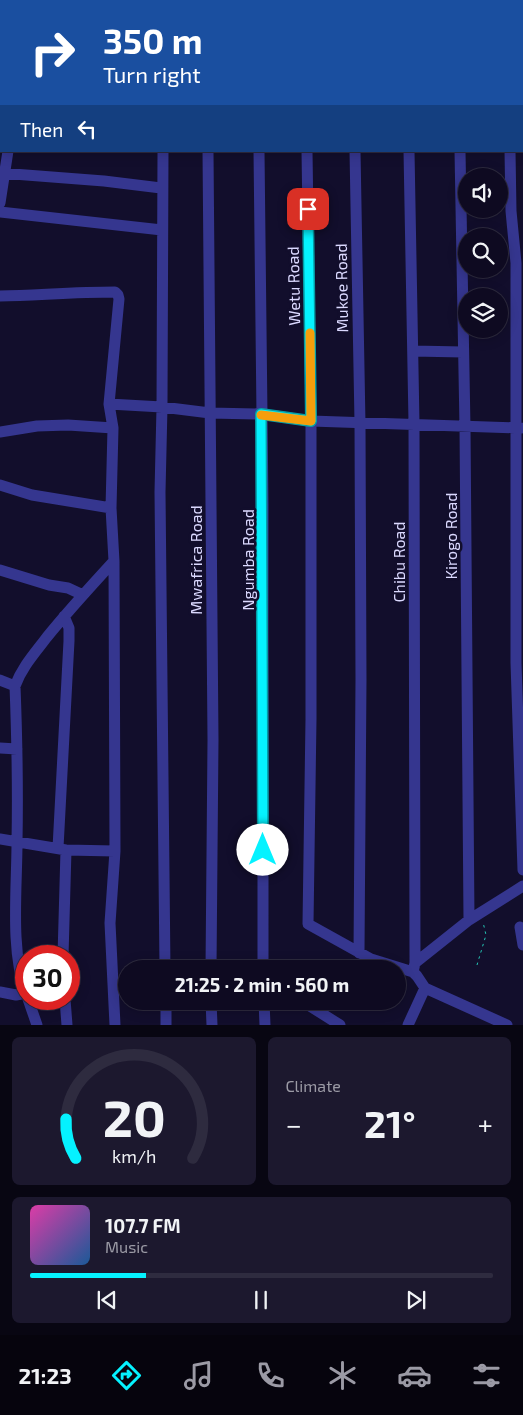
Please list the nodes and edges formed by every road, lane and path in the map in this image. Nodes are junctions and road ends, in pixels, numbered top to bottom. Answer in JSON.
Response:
{"nodes":[{"id":1,"x":8,"y":152,"type":"edge"},
{"id":2,"x":162,"y":152,"type":"edge"},
{"id":3,"x":208,"y":152,"type":"edge"},
{"id":4,"x":259,"y":152,"type":"edge"},
{"id":5,"x":307,"y":152,"type":"edge"},
{"id":6,"x":355,"y":152,"type":"edge"},
{"id":7,"x":410,"y":152,"type":"edge"},
{"id":8,"x":460,"y":152,"type":"edge"},
{"id":9,"x":510,"y":152,"type":"edge"},
{"id":10,"x":2,"y":173,"type":"edge"},
{"id":11,"x":161,"y":188,"type":"junction"},
{"id":12,"x":0,"y":203,"type":"edge"},
{"id":13,"x":0,"y":212,"type":"edge"},
{"id":14,"x":162,"y":230,"type":"junction"},
{"id":15,"x":0,"y":296,"type":"edge"},
{"id":16,"x":413,"y":351,"type":"junction"},
{"id":17,"x":463,"y":352,"type":"junction"},
{"id":18,"x":108,"y":404,"type":"junction"},
{"id":19,"x":162,"y":407,"type":"junction"},
{"id":20,"x":210,"y":413,"type":"junction"},
{"id":21,"x":261,"y":414,"type":"junction"},
{"id":22,"x":311,"y":421,"type":"junction"},
{"id":23,"x":360,"y":423,"type":"junction"},
{"id":24,"x":414,"y":423,"type":"junction"},
{"id":25,"x":465,"y":426,"type":"junction"},
{"id":26,"x":113,"y":428,"type":"junction"},
{"id":27,"x":519,"y":428,"type":"edge"},
{"id":28,"x":0,"y":432,"type":"edge"},
{"id":29,"x":0,"y":485,"type":"edge"},
{"id":30,"x":111,"y":508,"type":"junction"},
{"id":31,"x":114,"y":561,"type":"junction"},
{"id":32,"x":0,"y":570,"type":"edge"},
{"id":33,"x":83,"y":595,"type":"junction"},
{"id":34,"x":64,"y":616,"type":"junction"},
{"id":35,"x":0,"y":680,"type":"edge"},
{"id":36,"x":15,"y":686,"type":"junction"},
{"id":37,"x":0,"y":748,"type":"edge"},
{"id":38,"x":17,"y":749,"type":"junction"},
{"id":39,"x":0,"y":839,"type":"edge"},
{"id":40,"x":17,"y":841,"type":"junction"},
{"id":41,"x":62,"y":849,"type":"junction"},
{"id":42,"x":115,"y":851,"type":"junction"},
{"id":43,"x":523,"y":870,"type":"edge"},
{"id":44,"x":523,"y":876,"type":"edge"},
{"id":45,"x":521,"y":888,"type":"edge"},
{"id":46,"x":480,"y":912,"type":"junction"},
{"id":47,"x":469,"y":920,"type":"junction"},
{"id":48,"x":520,"y":927,"type":"dead end"},
{"id":49,"x":18,"y":945,"type":"edge"},
{"id":50,"x":63,"y":945,"type":"edge"},
{"id":51,"x":523,"y":945,"type":"edge"},
{"id":52,"x":359,"y":953,"type":"junction"},
{"id":53,"x":166,"y":960,"type":"edge"},
{"id":54,"x":211,"y":960,"type":"edge"},
{"id":55,"x":263,"y":960,"type":"edge"},
{"id":56,"x":477,"y":965,"type":"dead end"},
{"id":57,"x":414,"y":968,"type":"junction"},
{"id":58,"x":425,"y":988,"type":"junction"},
{"id":59,"x":0,"y":992,"type":"edge"},
{"id":60,"x":15,"y":995,"type":"edge"},
{"id":61,"x":32,"y":1010,"type":"edge"},
{"id":62,"x":66,"y":1010,"type":"edge"},
{"id":63,"x":166,"y":1010,"type":"edge"},
{"id":64,"x":211,"y":1010,"type":"edge"},
{"id":65,"x":264,"y":1010,"type":"edge"},
{"id":66,"x":316,"y":1010,"type":"edge"},
{"id":67,"x":37,"y":1025,"type":"edge"},
{"id":68,"x":67,"y":1025,"type":"edge"},
{"id":69,"x":115,"y":1025,"type":"edge"},
{"id":70,"x":166,"y":1025,"type":"edge"},
{"id":71,"x":212,"y":1025,"type":"edge"},
{"id":72,"x":265,"y":1025,"type":"edge"},
{"id":73,"x":340,"y":1025,"type":"edge"},
{"id":74,"x":408,"y":1025,"type":"edge"},
{"id":75,"x":507,"y":1025,"type":"edge"}],
"edges":[{"from":1,"to":10,"type":"street"},
{"from":2,"to":11,"type":"street"},
{"from":3,"to":20,"type":"street","name":"Mwafrica Road"},
{"from":4,"to":21,"type":"street","name":"Ngumba Road"},
{"from":5,"to":22,"type":"street","name":"Wetu Road"},
{"from":6,"to":23,"type":"street","name":"Mukoe Road"},
{"from":7,"to":16,"type":"street","name":"Chibu Road"},
{"from":8,"to":17,"type":"street","name":"Kirogo Road"},
{"from":9,"to":27,"type":"street"},
{"from":10,"to":11,"type":"street"},
{"from":10,"to":12,"type":"street"},
{"from":11,"to":14,"type":"street"},
{"from":13,"to":14,"type":"street"},
{"from":14,"to":19,"type":"street"},
{"from":15,"to":18,"type":"street"},
{"from":16,"to":17,"type":"street"},
{"from":16,"to":24,"type":"street","name":"Chibu Road"},
{"from":17,"to":25,"type":"street","name":"Kirogo Road"},
{"from":18,"to":19,"type":"street"},
{"from":18,"to":26,"type":"street"},
{"from":19,"to":20,"type":"street"},
{"from":19,"to":53,"type":"street"},
{"from":20,"to":21,"type":"street"},
{"from":20,"to":54,"type":"street","name":"Mwafrica Road"},
{"from":21,"to":22,"type":"street"},
{"from":21,"to":55,"type":"street","name":"Ngumba Road"},
{"from":22,"to":23,"type":"street"},
{"from":22,"to":52,"type":"street","name":"Wetu Road"},
{"from":23,"to":24,"type":"street"},
{"from":23,"to":52,"type":"street","name":"Mukoe Road"},
{"from":24,"to":25,"type":"street"},
{"from":24,"to":57,"type":"street","name":"Chibu Road"},
{"from":25,"to":27,"type":"street"},
{"from":25,"to":47,"type":"street","name":"Kirogo Road"},
{"from":26,"to":28,"type":"street"},
{"from":26,"to":30,"type":"street"},
{"from":27,"to":43,"type":"street"},
{"from":29,"to":30,"type":"street"},
{"from":30,"to":31,"type":"street"},
{"from":31,"to":33,"type":"street"},
{"from":31,"to":42,"type":"street"},
{"from":32,"to":33,"type":"street"},
{"from":33,"to":34,"type":"street"},
{"from":34,"to":36,"type":"street"},
{"from":34,"to":41,"type":"street"},
{"from":35,"to":36,"type":"street"},
{"from":36,"to":38,"type":"street"},
{"from":37,"to":38,"type":"street"},
{"from":38,"to":40,"type":"street"},
{"from":39,"to":40,"type":"street"},
{"from":40,"to":41,"type":"street"},
{"from":40,"to":49,"type":"street"},
{"from":41,"to":42,"type":"street"},
{"from":41,"to":50,"type":"street"},
{"from":42,"to":69,"type":"street"},
{"from":44,"to":45,"type":"street"},
{"from":45,"to":46,"type":"street"},
{"from":46,"to":47,"type":"street"},
{"from":46,"to":56,"type":"path"},
{"from":47,"to":57,"type":"street"},
{"from":48,"to":51,"type":"street"},
{"from":52,"to":57,"type":"street"},
{"from":57,"to":58,"type":"street"},
{"from":58,"to":74,"type":"street"},
{"from":58,"to":75,"type":"street"},
{"from":59,"to":60,"type":"street"},
{"from":61,"to":67,"type":"street"},
{"from":62,"to":68,"type":"street"},
{"from":63,"to":70,"type":"street"},
{"from":64,"to":71,"type":"street"},
{"from":65,"to":72,"type":"street"},
{"from":66,"to":73,"type":"street"}]}
